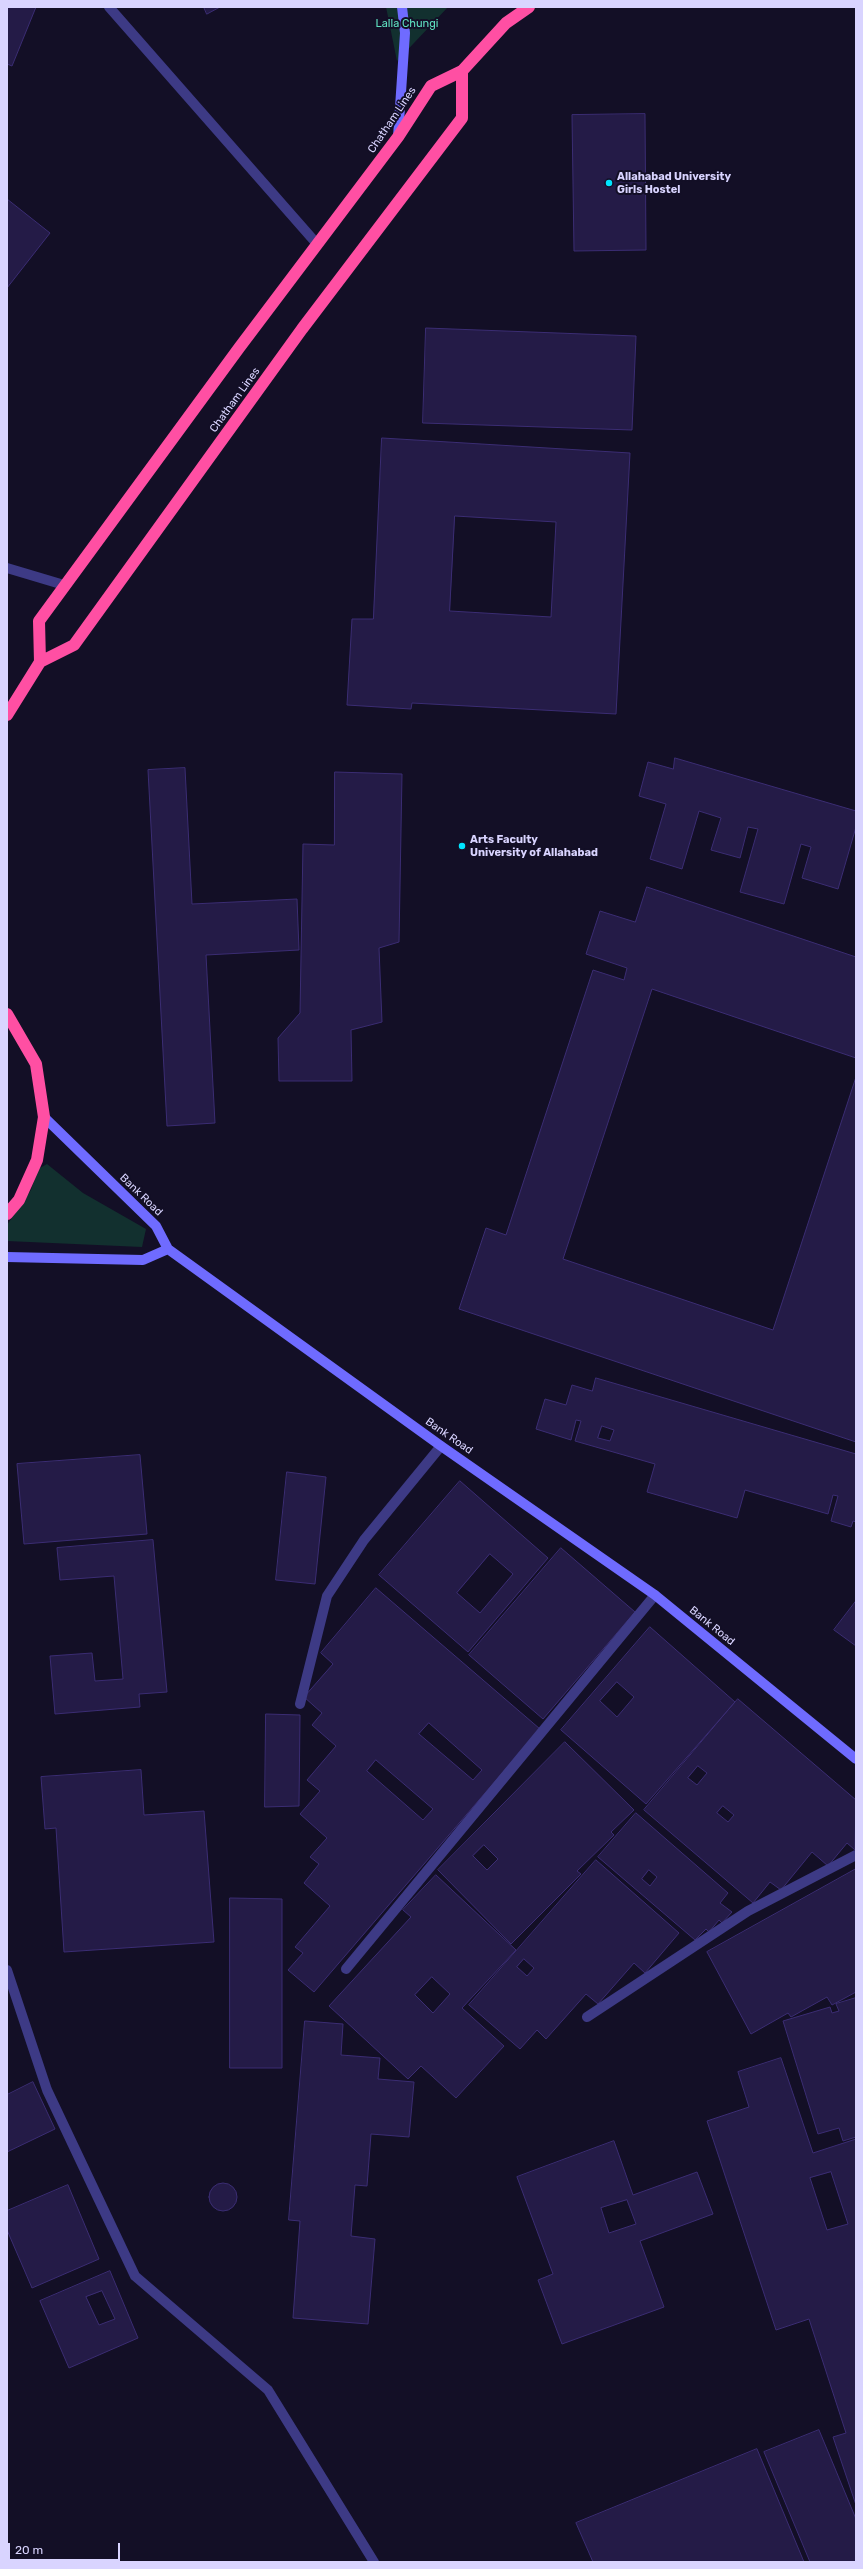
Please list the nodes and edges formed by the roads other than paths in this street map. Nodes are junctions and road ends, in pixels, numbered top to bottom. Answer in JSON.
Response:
{"nodes":[{"id":1,"x":109,"y":7,"type":"edge"},
{"id":2,"x":402,"y":7,"type":"edge"},
{"id":3,"x":529,"y":7,"type":"edge"},
{"id":4,"x":462,"y":71,"type":"junction"},
{"id":5,"x":398,"y":137,"type":"junction"},
{"id":6,"x":317,"y":244,"type":"junction"},
{"id":7,"x":7,"y":568,"type":"edge"},
{"id":8,"x":64,"y":585,"type":"junction"},
{"id":9,"x":40,"y":662,"type":"junction"},
{"id":10,"x":7,"y":715,"type":"edge"},
{"id":11,"x":7,"y":1014,"type":"edge"},
{"id":12,"x":44,"y":1117,"type":"junction"},
{"id":13,"x":7,"y":1214,"type":"edge"},
{"id":14,"x":168,"y":1249,"type":"junction"},
{"id":15,"x":7,"y":1257,"type":"edge"},
{"id":16,"x":441,"y":1446,"type":"junction"},
{"id":17,"x":655,"y":1595,"type":"junction"},
{"id":18,"x":300,"y":1704,"type":"dead end"},
{"id":19,"x":856,"y":1759,"type":"edge"},
{"id":20,"x":856,"y":1855,"type":"edge"},
{"id":21,"x":346,"y":1969,"type":"dead end"},
{"id":22,"x":7,"y":1970,"type":"edge"},
{"id":23,"x":586,"y":2017,"type":"dead end"},
{"id":24,"x":374,"y":2562,"type":"edge"}],
"edges":[{"from":1,"to":6,"type":"street"},
{"from":2,"to":5,"type":"street"},
{"from":3,"to":4,"type":"highway"},
{"from":4,"to":5,"type":"highway","name":"Chatham Lines"},
{"from":4,"to":9,"type":"highway","name":"Chatham Lines"},
{"from":5,"to":6,"type":"highway","name":"Chatham Lines"},
{"from":6,"to":8,"type":"highway","name":"Chatham Lines"},
{"from":7,"to":8,"type":"street"},
{"from":8,"to":9,"type":"highway","name":"Chatham Lines"},
{"from":9,"to":10,"type":"highway"},
{"from":11,"to":12,"type":"highway"},
{"from":12,"to":13,"type":"highway"},
{"from":12,"to":14,"type":"street","name":"Bank Road"},
{"from":14,"to":15,"type":"street"},
{"from":14,"to":16,"type":"street","name":"Bank Road"},
{"from":16,"to":17,"type":"street","name":"Bank Road"},
{"from":16,"to":18,"type":"street"},
{"from":17,"to":19,"type":"street","name":"Bank Road"},
{"from":17,"to":21,"type":"street"},
{"from":20,"to":23,"type":"street"},
{"from":22,"to":24,"type":"street"}]}
